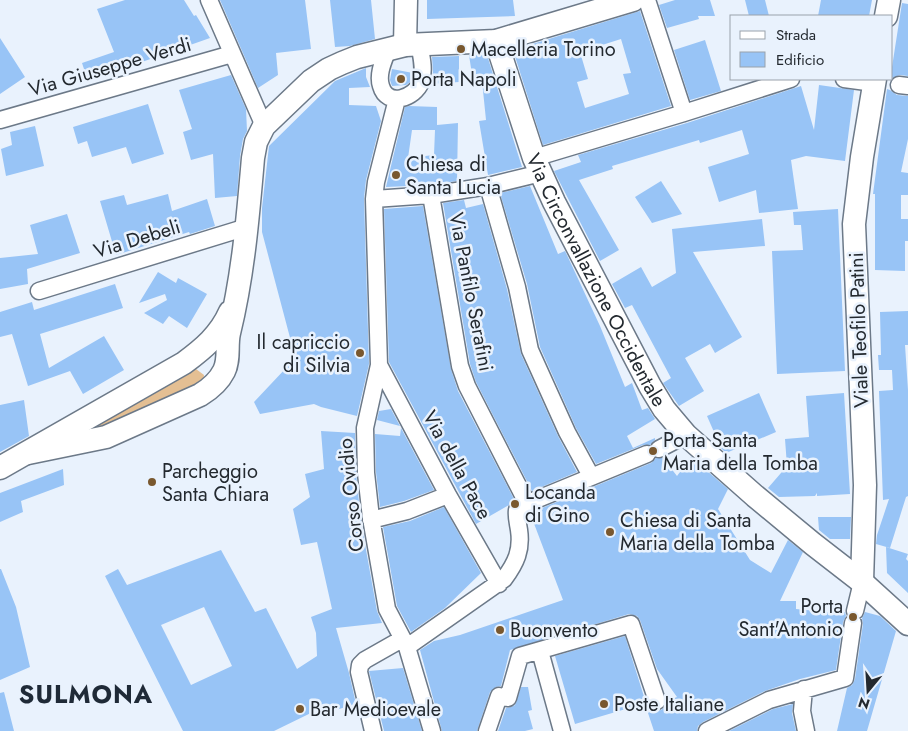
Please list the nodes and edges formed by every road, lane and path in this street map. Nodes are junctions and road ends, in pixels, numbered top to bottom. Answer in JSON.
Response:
{"nodes":[{"id":1,"x":209,"y":0,"type":"edge"},
{"id":2,"x":406,"y":0,"type":"edge"},
{"id":3,"x":633,"y":0,"type":"edge"},
{"id":4,"x":647,"y":0,"type":"edge"},
{"id":5,"x":889,"y":0,"type":"edge"},
{"id":6,"x":886,"y":15,"type":"edge"},
{"id":7,"x":496,"y":41,"type":"junction"},
{"id":8,"x":404,"y":45,"type":"junction"},
{"id":9,"x":232,"y":54,"type":"junction"},
{"id":10,"x":788,"y":80,"type":"edge"},
{"id":11,"x":859,"y":80,"type":"edge"},
{"id":12,"x":874,"y":81,"type":"edge"},
{"id":13,"x":397,"y":99,"type":"junction"},
{"id":14,"x":684,"y":113,"type":"junction"},
{"id":15,"x":0,"y":120,"type":"edge"},
{"id":16,"x":264,"y":126,"type":"junction"},
{"id":17,"x":537,"y":166,"type":"junction"},
{"id":18,"x":488,"y":186,"type":"junction"},
{"id":19,"x":431,"y":195,"type":"junction"},
{"id":20,"x":374,"y":199,"type":"junction"},
{"id":21,"x":247,"y":227,"type":"junction"},
{"id":22,"x":39,"y":291,"type":"dead end"},
{"id":23,"x":237,"y":298,"type":"junction"},
{"id":24,"x":184,"y":363,"type":"junction"},
{"id":25,"x":379,"y":365,"type":"junction"},
{"id":26,"x":210,"y":388,"type":"junction"},
{"id":27,"x":86,"y":420,"type":"junction"},
{"id":28,"x":686,"y":435,"type":"junction"},
{"id":29,"x":80,"y":443,"type":"junction"},
{"id":30,"x":28,"y":453,"type":"junction"},
{"id":31,"x":0,"y":468,"type":"edge"},
{"id":32,"x":591,"y":476,"type":"junction"},
{"id":33,"x":448,"y":495,"type":"junction"},
{"id":34,"x":524,"y":505,"type":"junction"},
{"id":35,"x":371,"y":520,"type":"junction"},
{"id":36,"x":862,"y":582,"type":"junction"},
{"id":37,"x":499,"y":584,"type":"junction"},
{"id":38,"x":908,"y":624,"type":"edge"},
{"id":39,"x":404,"y":643,"type":"junction"},
{"id":40,"x":540,"y":651,"type":"junction"},
{"id":41,"x":804,"y":689,"type":"junction"},
{"id":42,"x":657,"y":701,"type":"dead end"},
{"id":43,"x":373,"y":731,"type":"edge"},
{"id":44,"x":432,"y":731,"type":"edge"},
{"id":45,"x":487,"y":731,"type":"edge"},
{"id":46,"x":562,"y":731,"type":"edge"},
{"id":47,"x":707,"y":731,"type":"edge"},
{"id":48,"x":806,"y":731,"type":"edge"}],
"edges":[{"from":1,"to":9,"type":"street"},
{"from":2,"to":8,"type":"main road"},
{"from":3,"to":7,"type":"main road"},
{"from":4,"to":14,"type":"street"},
{"from":5,"to":6,"type":"main road"},
{"from":7,"to":8,"type":"main road"},
{"from":7,"to":17,"type":"main road","name":"Via Circonvallazione Occidentale"},
{"from":8,"to":13,"type":"street"},
{"from":8,"to":13,"type":"street"},
{"from":8,"to":16,"type":"main road"},
{"from":9,"to":15,"type":"street","name":"Via Giuseppe Verdi"},
{"from":9,"to":16,"type":"street"},
{"from":10,"to":14,"type":"street"},
{"from":11,"to":12,"type":"street"},
{"from":12,"to":36,"type":"main road","name":"Viale Teofilo Patini"},
{"from":13,"to":20,"type":"street","name":"Corso Ovidio"},
{"from":14,"to":17,"type":"street"},
{"from":16,"to":21,"type":"main road"},
{"from":17,"to":18,"type":"street"},
{"from":17,"to":28,"type":"main road","name":"Via Circonvallazione Occidentale"},
{"from":18,"to":19,"type":"street"},
{"from":18,"to":32,"type":"street"},
{"from":19,"to":20,"type":"street"},
{"from":19,"to":34,"type":"street","name":"Via Panfilo Serafini"},
{"from":20,"to":25,"type":"street","name":"Corso Ovidio"},
{"from":21,"to":22,"type":"street","name":"Via Debeli"},
{"from":21,"to":23,"type":"main road"},
{"from":23,"to":24,"type":"main road"},
{"from":23,"to":26,"type":"main road"},
{"from":24,"to":26,"type":"main road"},
{"from":24,"to":27,"type":"main road"},
{"from":25,"to":33,"type":"street","name":"Via della Pace"},
{"from":25,"to":35,"type":"street","name":"Corso Ovidio"},
{"from":26,"to":29,"type":"main road"},
{"from":27,"to":29,"type":"main road"},
{"from":27,"to":30,"type":"main road"},
{"from":28,"to":32,"type":"street"},
{"from":28,"to":36,"type":"main road","name":"Via Circonvallazione Occidentale"},
{"from":29,"to":30,"type":"main road"},
{"from":30,"to":31,"type":"main road"},
{"from":32,"to":34,"type":"street"},
{"from":33,"to":35,"type":"street"},
{"from":33,"to":37,"type":"street","name":"Via della Pace"},
{"from":34,"to":37,"type":"street"},
{"from":35,"to":39,"type":"street","name":"Corso Ovidio"},
{"from":36,"to":38,"type":"main road","name":"Via Circonvallazione Occidentale"},
{"from":36,"to":41,"type":"street"},
{"from":37,"to":39,"type":"street"},
{"from":39,"to":43,"type":"street"},
{"from":39,"to":44,"type":"street","name":"Corso Ovidio"},
{"from":40,"to":42,"type":"street"},
{"from":40,"to":45,"type":"street"},
{"from":40,"to":46,"type":"street"},
{"from":41,"to":47,"type":"street"},
{"from":41,"to":48,"type":"street"}]}
